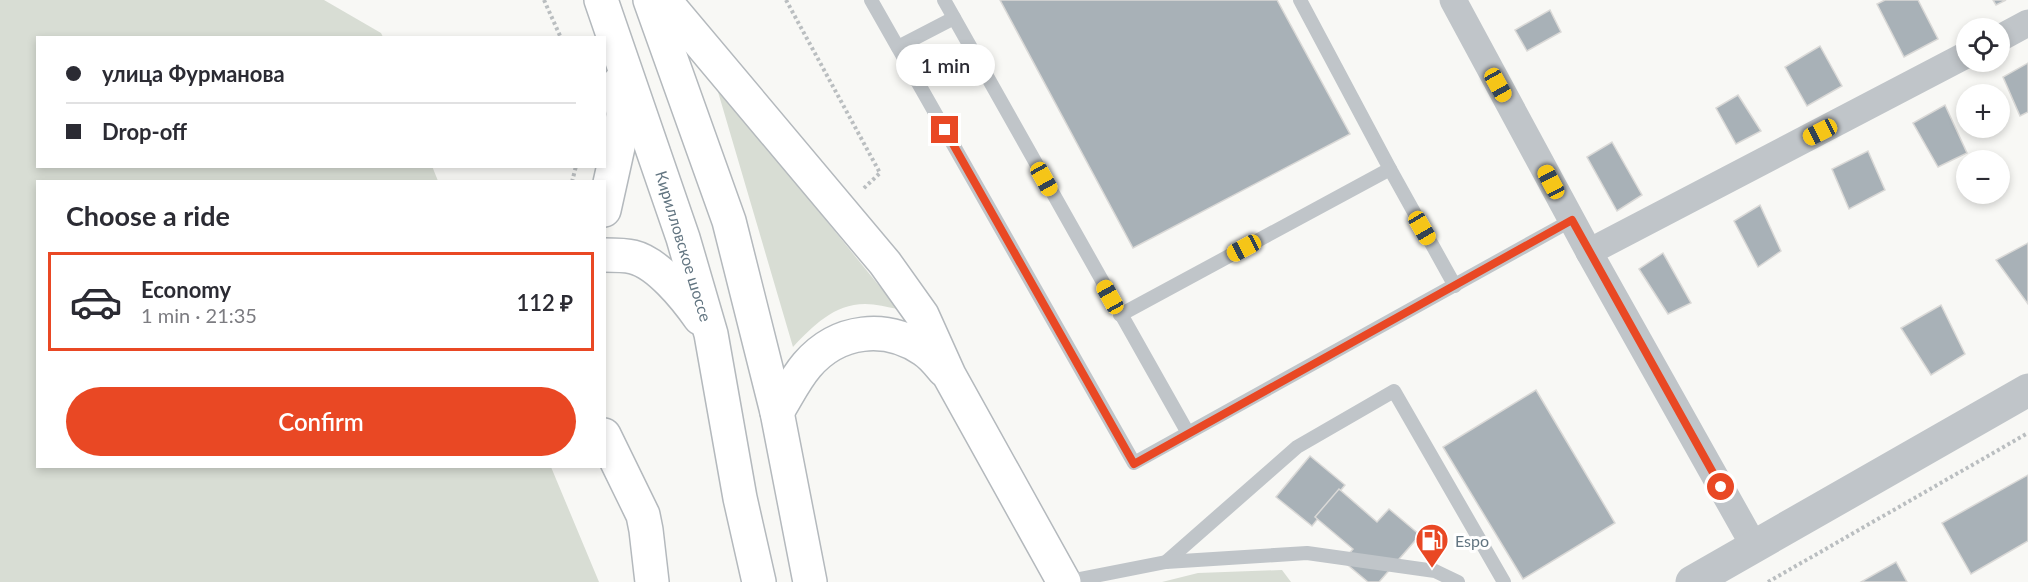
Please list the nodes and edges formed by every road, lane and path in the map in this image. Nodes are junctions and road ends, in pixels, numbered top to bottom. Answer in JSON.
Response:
{"nodes":[{"id":1,"x":544,"y":0,"type":"edge"},
{"id":2,"x":601,"y":0,"type":"edge"},
{"id":3,"x":650,"y":0,"type":"edge"},
{"id":4,"x":663,"y":0,"type":"edge"},
{"id":5,"x":786,"y":0,"type":"edge"},
{"id":6,"x":871,"y":0,"type":"edge"},
{"id":7,"x":944,"y":0,"type":"edge"},
{"id":8,"x":1300,"y":0,"type":"edge"},
{"id":9,"x":1460,"y":2,"type":"edge"},
{"id":10,"x":954,"y":18,"type":"junction"},
{"id":11,"x":2028,"y":23,"type":"edge"},
{"id":12,"x":614,"y":33,"type":"junction"},
{"id":13,"x":2010,"y":33,"type":"edge"},
{"id":14,"x":560,"y":36,"type":"edge"},
{"id":15,"x":898,"y":47,"type":"junction"},
{"id":16,"x":1956,"y":60,"type":"edge"},
{"id":17,"x":1389,"y":169,"type":"junction"},
{"id":18,"x":856,"y":196,"type":"dead end"},
{"id":19,"x":606,"y":201,"type":"edge"},
{"id":20,"x":1572,"y":220,"type":"junction"},
{"id":21,"x":1589,"y":252,"type":"junction"},
{"id":22,"x":606,"y":255,"type":"edge"},
{"id":23,"x":1455,"y":286,"type":"junction"},
{"id":24,"x":1120,"y":315,"type":"junction"},
{"id":25,"x":711,"y":334,"type":"junction"},
{"id":26,"x":949,"y":375,"type":"junction"},
{"id":27,"x":2028,"y":390,"type":"edge"},
{"id":28,"x":777,"y":412,"type":"junction"},
{"id":29,"x":1188,"y":433,"type":"junction"},
{"id":30,"x":2028,"y":433,"type":"edge"},
{"id":31,"x":606,"y":439,"type":"edge"},
{"id":32,"x":1041,"y":543,"type":"junction"},
{"id":33,"x":1754,"y":546,"type":"junction"},
{"id":34,"x":1166,"y":562,"type":"junction"},
{"id":35,"x":652,"y":582,"type":"edge"},
{"id":36,"x":759,"y":582,"type":"edge"},
{"id":37,"x":810,"y":582,"type":"edge"},
{"id":38,"x":1049,"y":582,"type":"edge"},
{"id":39,"x":1064,"y":582,"type":"edge"},
{"id":40,"x":1458,"y":582,"type":"edge"},
{"id":41,"x":1504,"y":582,"type":"edge"},
{"id":42,"x":1692,"y":582,"type":"edge"},
{"id":43,"x":1768,"y":582,"type":"edge"}],
"edges":[{"from":1,"to":14,"type":"path"},
{"from":2,"to":12,"type":"main road","name":"Кирилловское шоссе"},
{"from":3,"to":28,"type":"main road"},
{"from":4,"to":26,"type":"main road"},
{"from":5,"to":18,"type":"path"},
{"from":6,"to":15,"type":"lane"},
{"from":7,"to":10,"type":"lane"},
{"from":8,"to":17,"type":"lane"},
{"from":9,"to":20,"type":"street"},
{"from":10,"to":15,"type":"lane"},
{"from":10,"to":24,"type":"lane"},
{"from":11,"to":13,"type":"street"},
{"from":12,"to":19,"type":"main road"},
{"from":12,"to":25,"type":"main road","name":"Кирилловское шоссе"},
{"from":15,"to":29,"type":"lane"},
{"from":16,"to":21,"type":"street"},
{"from":17,"to":23,"type":"lane"},
{"from":17,"to":24,"type":"lane"},
{"from":20,"to":21,"type":"street"},
{"from":20,"to":23,"type":"lane"},
{"from":21,"to":33,"type":"street"},
{"from":22,"to":25,"type":"main road"},
{"from":23,"to":29,"type":"lane"},
{"from":24,"to":29,"type":"lane"},
{"from":25,"to":36,"type":"main road","name":"Кирилловское шоссе"},
{"from":26,"to":28,"type":"main road"},
{"from":26,"to":32,"type":"main road"},
{"from":27,"to":33,"type":"street"},
{"from":28,"to":37,"type":"main road"},
{"from":30,"to":43,"type":"path"},
{"from":31,"to":35,"type":"main road"},
{"from":32,"to":38,"type":"main road"},
{"from":32,"to":39,"type":"main road"},
{"from":33,"to":42,"type":"street"},
{"from":34,"to":39,"type":"lane"},
{"from":34,"to":40,"type":"lane"},
{"from":34,"to":41,"type":"lane"}]}
